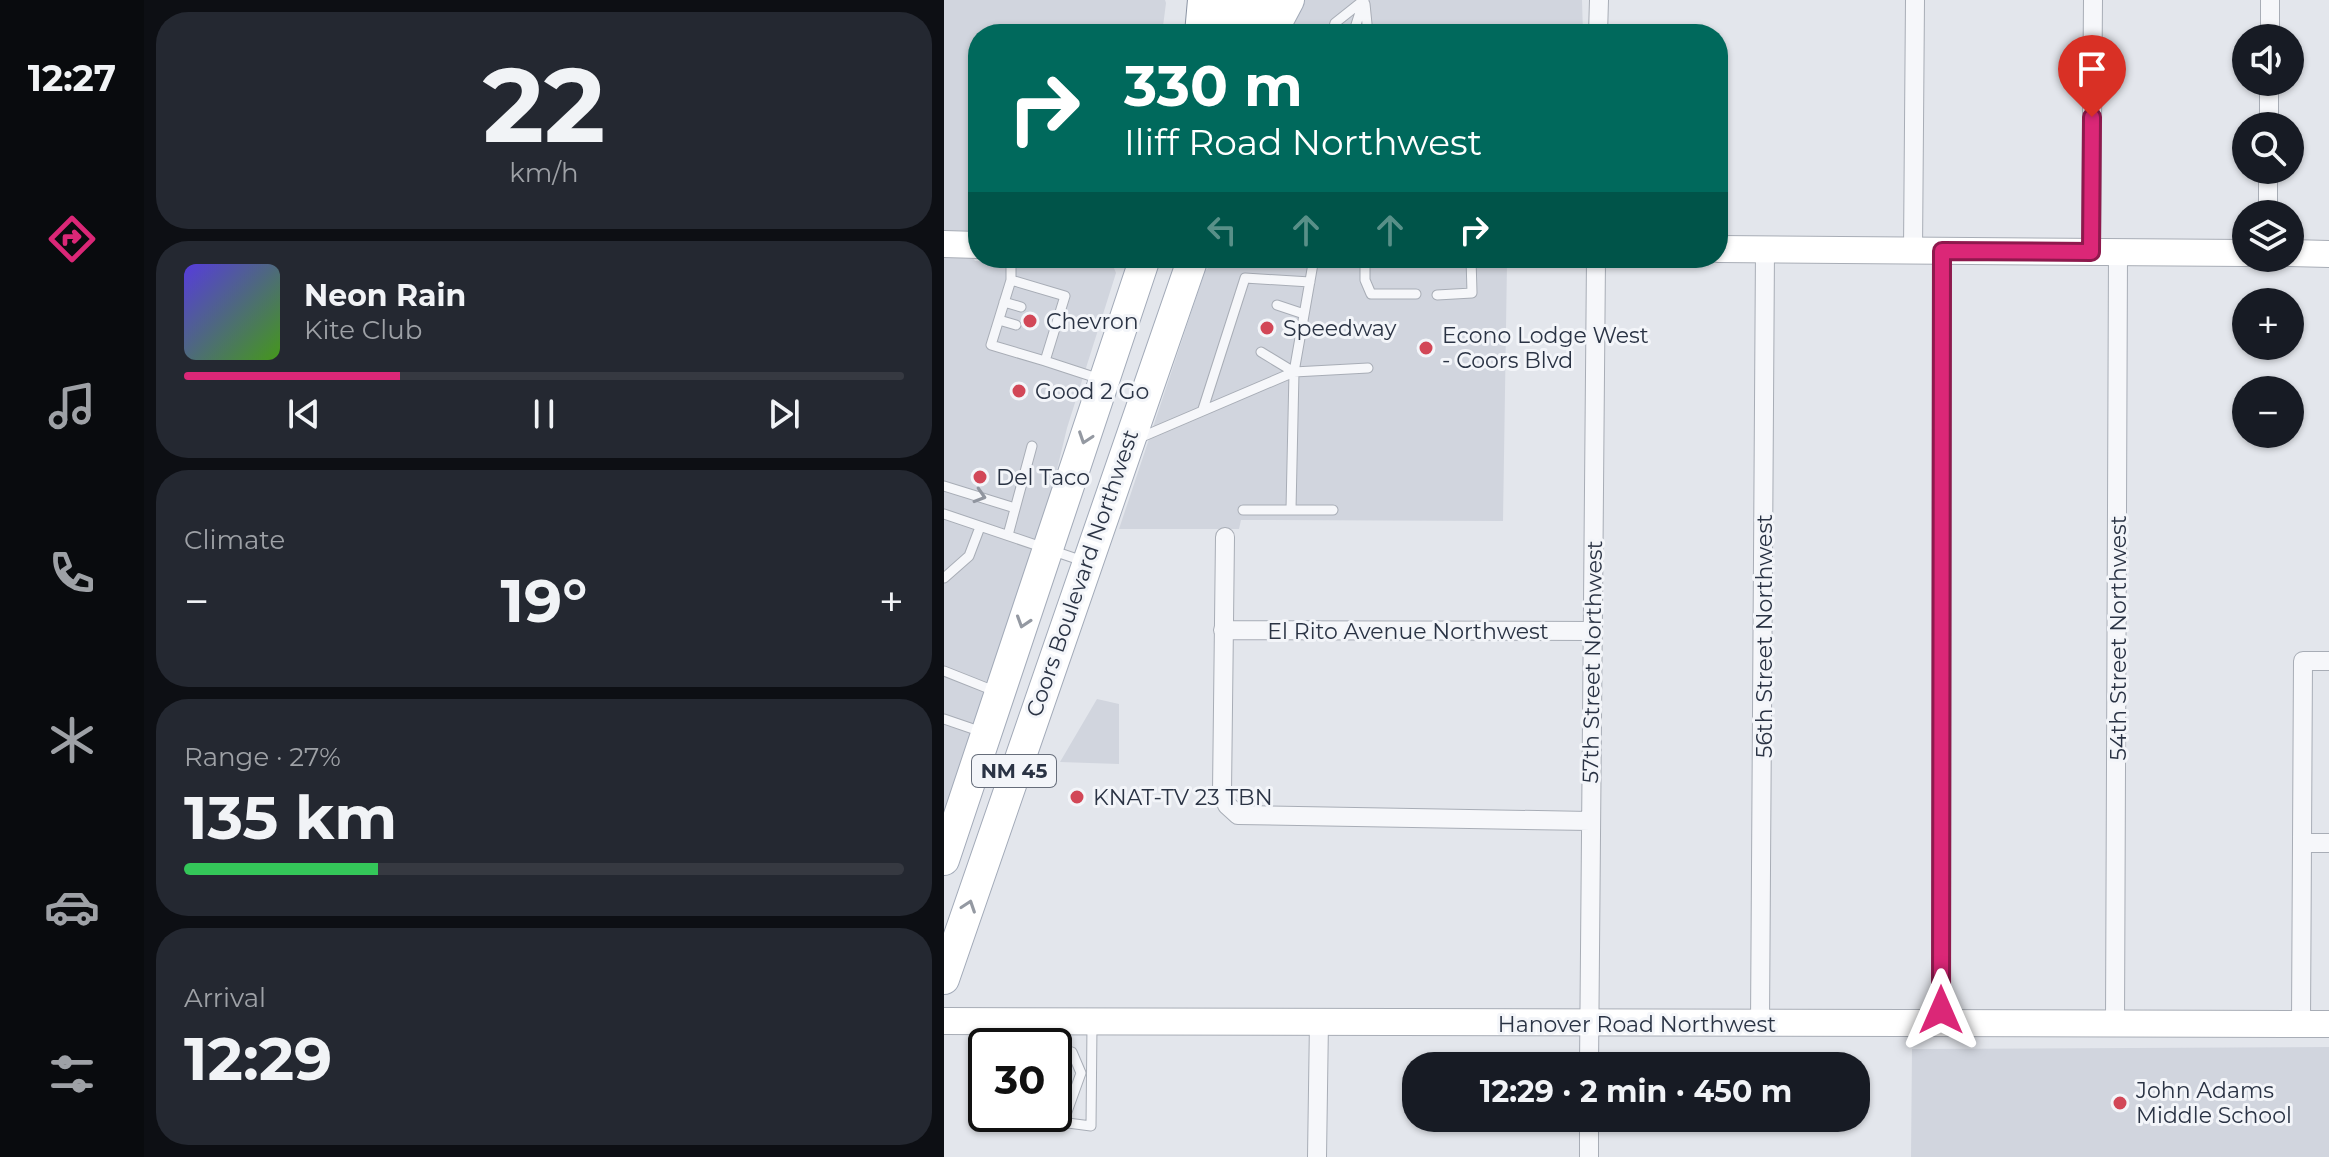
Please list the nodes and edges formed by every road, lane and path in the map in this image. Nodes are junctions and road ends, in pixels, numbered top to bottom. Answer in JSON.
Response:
{"nodes":[{"id":1,"x":1205,"y":0,"type":"edge"},
{"id":2,"x":1235,"y":0,"type":"edge"},
{"id":3,"x":1258,"y":0,"type":"edge"},
{"id":4,"x":1281,"y":0,"type":"edge"},
{"id":5,"x":1289,"y":0,"type":"edge"},
{"id":6,"x":1364,"y":0,"type":"edge"},
{"id":7,"x":1599,"y":0,"type":"edge"},
{"id":8,"x":1915,"y":0,"type":"edge"},
{"id":9,"x":2093,"y":0,"type":"edge"},
{"id":10,"x":2270,"y":0,"type":"edge"},
{"id":11,"x":1203,"y":24,"type":"edge"},
{"id":12,"x":1227,"y":24,"type":"edge"},
{"id":13,"x":1250,"y":24,"type":"edge"},
{"id":14,"x":1273,"y":24,"type":"edge"},
{"id":15,"x":1276,"y":24,"type":"edge"},
{"id":16,"x":1335,"y":24,"type":"edge"},
{"id":17,"x":1356,"y":24,"type":"edge"},
{"id":18,"x":1367,"y":24,"type":"edge"},
{"id":19,"x":1598,"y":24,"type":"edge"},
{"id":20,"x":2270,"y":24,"type":"edge"},
{"id":21,"x":944,"y":244,"type":"edge"},
{"id":22,"x":968,"y":245,"type":"edge"},
{"id":23,"x":1728,"y":249,"type":"edge"},
{"id":24,"x":1765,"y":249,"type":"junction"},
{"id":25,"x":1913,"y":250,"type":"junction"},
{"id":26,"x":1942,"y":251,"type":"junction"},
{"id":27,"x":2091,"y":252,"type":"junction"},
{"id":28,"x":2118,"y":253,"type":"junction"},
{"id":29,"x":2232,"y":253,"type":"edge"},
{"id":30,"x":2304,"y":253,"type":"edge"},
{"id":31,"x":2329,"y":254,"type":"edge"},
{"id":32,"x":1011,"y":268,"type":"edge"},
{"id":33,"x":1142,"y":268,"type":"edge"},
{"id":34,"x":1156,"y":268,"type":"edge"},
{"id":35,"x":1189,"y":268,"type":"edge"},
{"id":36,"x":1312,"y":268,"type":"edge"},
{"id":37,"x":1365,"y":268,"type":"edge"},
{"id":38,"x":1471,"y":268,"type":"edge"},
{"id":39,"x":1596,"y":268,"type":"edge"},
{"id":40,"x":1011,"y":280,"type":"junction"},
{"id":41,"x":1310,"y":282,"type":"junction"},
{"id":42,"x":1416,"y":294,"type":"dead end"},
{"id":43,"x":1437,"y":295,"type":"dead end"},
{"id":44,"x":1004,"y":302,"type":"junction"},
{"id":45,"x":1277,"y":305,"type":"dead end"},
{"id":46,"x":1021,"y":307,"type":"dead end"},
{"id":47,"x":1304,"y":314,"type":"junction"},
{"id":48,"x":1047,"y":315,"type":"dead end"},
{"id":49,"x":1058,"y":318,"type":"junction"},
{"id":50,"x":999,"y":320,"type":"junction"},
{"id":51,"x":1016,"y":325,"type":"dead end"},
{"id":52,"x":1041,"y":333,"type":"dead end"},
{"id":53,"x":1052,"y":336,"type":"junction"},
{"id":54,"x":1164,"y":338,"type":"junction"},
{"id":55,"x":1261,"y":352,"type":"dead end"},
{"id":56,"x":1045,"y":361,"type":"junction"},
{"id":57,"x":1368,"y":368,"type":"dead end"},
{"id":58,"x":1294,"y":372,"type":"junction"},
{"id":59,"x":1105,"y":380,"type":"junction"},
{"id":60,"x":1203,"y":409,"type":"junction"},
{"id":61,"x":1127,"y":444,"type":"junction"},
{"id":62,"x":1032,"y":446,"type":"dead end"},
{"id":63,"x":944,"y":486,"type":"edge"},
{"id":64,"x":1015,"y":508,"type":"junction"},
{"id":65,"x":1291,"y":509,"type":"junction"},
{"id":66,"x":1243,"y":510,"type":"dead end"},
{"id":67,"x":1333,"y":510,"type":"dead end"},
{"id":68,"x":944,"y":514,"type":"edge"},
{"id":69,"x":980,"y":527,"type":"junction"},
{"id":70,"x":1008,"y":535,"type":"junction"},
{"id":71,"x":1225,"y":537,"type":"dead end"},
{"id":72,"x":1048,"y":548,"type":"junction"},
{"id":73,"x":1086,"y":562,"type":"junction"},
{"id":74,"x":944,"y":578,"type":"edge"},
{"id":75,"x":1223,"y":630,"type":"junction"},
{"id":76,"x":1592,"y":631,"type":"junction"},
{"id":77,"x":2329,"y":661,"type":"edge"},
{"id":78,"x":944,"y":671,"type":"edge"},
{"id":79,"x":1000,"y":693,"type":"junction"},
{"id":80,"x":944,"y":719,"type":"edge"},
{"id":81,"x":986,"y":734,"type":"junction"},
{"id":82,"x":951,"y":814,"type":"edge"},
{"id":83,"x":1590,"y":821,"type":"junction"},
{"id":84,"x":2303,"y":843,"type":"junction"},
{"id":85,"x":2329,"y":843,"type":"edge"},
{"id":86,"x":944,"y":860,"type":"edge"},
{"id":87,"x":944,"y":979,"type":"edge"},
{"id":88,"x":944,"y":1021,"type":"edge"},
{"id":89,"x":1092,"y":1021,"type":"junction"},
{"id":90,"x":1319,"y":1021,"type":"junction"},
{"id":91,"x":1941,"y":1023,"type":"junction"},
{"id":92,"x":1590,"y":1024,"type":"junction"},
{"id":93,"x":1760,"y":1024,"type":"junction"},
{"id":94,"x":2115,"y":1024,"type":"junction"},
{"id":95,"x":2301,"y":1024,"type":"junction"},
{"id":96,"x":2329,"y":1024,"type":"edge"},
{"id":97,"x":977,"y":1028,"type":"edge"},
{"id":98,"x":1046,"y":1028,"type":"edge"},
{"id":99,"x":1072,"y":1052,"type":"edge"},
{"id":100,"x":1589,"y":1052,"type":"edge"},
{"id":101,"x":1072,"y":1098,"type":"edge"},
{"id":102,"x":1072,"y":1124,"type":"edge"},
{"id":103,"x":1589,"y":1132,"type":"edge"},
{"id":104,"x":1317,"y":1157,"type":"edge"},
{"id":105,"x":1589,"y":1157,"type":"edge"}],
"edges":[{"from":1,"to":11,"type":"highway"},
{"from":2,"to":12,"type":"main road"},
{"from":3,"to":13,"type":"main road"},
{"from":4,"to":14,"type":"main road"},
{"from":5,"to":15,"type":"main road"},
{"from":6,"to":16,"type":"lane"},
{"from":6,"to":17,"type":"lane"},
{"from":6,"to":18,"type":"lane"},
{"from":7,"to":19,"type":"street"},
{"from":8,"to":25,"type":"street"},
{"from":9,"to":27,"type":"street"},
{"from":10,"to":20,"type":"street"},
{"from":21,"to":22,"type":"street"},
{"from":23,"to":24,"type":"street"},
{"from":24,"to":25,"type":"street"},
{"from":24,"to":93,"type":"street","name":"56th Street Northwest"},
{"from":25,"to":26,"type":"street"},
{"from":26,"to":27,"type":"street"},
{"from":26,"to":91,"type":"street"},
{"from":27,"to":28,"type":"street"},
{"from":28,"to":29,"type":"street"},
{"from":28,"to":94,"type":"street","name":"54th Street Northwest"},
{"from":30,"to":31,"type":"street"},
{"from":32,"to":40,"type":"lane"},
{"from":33,"to":59,"type":"main road","name":"Coors Boulevard Northwest","number":"NM 45"},
{"from":34,"to":54,"type":"main road"},
{"from":35,"to":54,"type":"main road","name":"Coors Boulevard Northwest","number":"NM 45"},
{"from":36,"to":41,"type":"lane"},
{"from":37,"to":42,"type":"lane"},
{"from":38,"to":43,"type":"lane"},
{"from":39,"to":76,"type":"street","name":"57th Street Northwest"},
{"from":40,"to":44,"type":"lane"},
{"from":40,"to":49,"type":"lane"},
{"from":41,"to":47,"type":"lane"},
{"from":41,"to":60,"type":"lane"},
{"from":44,"to":46,"type":"lane"},
{"from":44,"to":50,"type":"lane"},
{"from":45,"to":47,"type":"lane"},
{"from":47,"to":58,"type":"lane"},
{"from":48,"to":49,"type":"lane"},
{"from":49,"to":53,"type":"lane"},
{"from":50,"to":51,"type":"lane"},
{"from":50,"to":56,"type":"lane"},
{"from":52,"to":53,"type":"lane"},
{"from":53,"to":56,"type":"lane"},
{"from":54,"to":61,"type":"main road","name":"Coors Boulevard Northwest","number":"NM 45"},
{"from":55,"to":58,"type":"lane"},
{"from":56,"to":59,"type":"lane"},
{"from":57,"to":58,"type":"lane"},
{"from":58,"to":60,"type":"lane"},
{"from":58,"to":65,"type":"lane"},
{"from":59,"to":72,"type":"main road","name":"Coors Boulevard Northwest","number":"NM 45","one_way":true},
{"from":60,"to":61,"type":"lane"},
{"from":61,"to":73,"type":"main road","name":"Coors Boulevard Northwest","number":"NM 45"},
{"from":62,"to":64,"type":"lane"},
{"from":63,"to":64,"type":"lane","one_way":true},
{"from":64,"to":70,"type":"lane"},
{"from":65,"to":66,"type":"lane"},
{"from":65,"to":67,"type":"lane"},
{"from":68,"to":69,"type":"lane"},
{"from":69,"to":70,"type":"lane"},
{"from":69,"to":74,"type":"lane"},
{"from":70,"to":72,"type":"lane"},
{"from":71,"to":75,"type":"street"},
{"from":72,"to":73,"type":"lane"},
{"from":72,"to":79,"type":"main road","name":"Coors Boulevard Northwest","number":"NM 45","one_way":true},
{"from":87,"to":73,"type":"main road","name":"Coors Boulevard Northwest","number":"NM 45","one_way":true},
{"from":75,"to":76,"type":"street","name":"El Rito Avenue Northwest"},
{"from":75,"to":83,"type":"street"},
{"from":76,"to":83,"type":"street","name":"57th Street Northwest"},
{"from":77,"to":84,"type":"street"},
{"from":78,"to":79,"type":"lane"},
{"from":79,"to":81,"type":"main road","name":"Coors Boulevard Northwest","number":"NM 45"},
{"from":80,"to":81,"type":"lane"},
{"from":81,"to":82,"type":"main road","name":"Coors Boulevard Northwest","number":"NM 45"},
{"from":82,"to":86,"type":"main road","name":"Coors Boulevard Northwest","number":"NM 45"},
{"from":83,"to":92,"type":"street","name":"57th Street Northwest"},
{"from":84,"to":85,"type":"street"},
{"from":84,"to":95,"type":"street"},
{"from":88,"to":97,"type":"street","name":"Hanover Road Northwest"},
{"from":89,"to":90,"type":"street","name":"Hanover Road Northwest"},
{"from":89,"to":98,"type":"street","name":"Hanover Road Northwest"},
{"from":89,"to":102,"type":"lane"},
{"from":90,"to":92,"type":"street","name":"Hanover Road Northwest"},
{"from":90,"to":104,"type":"street"},
{"from":91,"to":93,"type":"street","name":"Hanover Road Northwest"},
{"from":91,"to":94,"type":"street","name":"Hanover Road Northwest"},
{"from":92,"to":93,"type":"street","name":"Hanover Road Northwest"},
{"from":92,"to":100,"type":"street","name":"57th Street Northwest"},
{"from":94,"to":95,"type":"street","name":"Hanover Road Northwest"},
{"from":95,"to":96,"type":"street","name":"Hanover Road Northwest"},
{"from":99,"to":101,"type":"lane"},
{"from":103,"to":105,"type":"street"}]}
